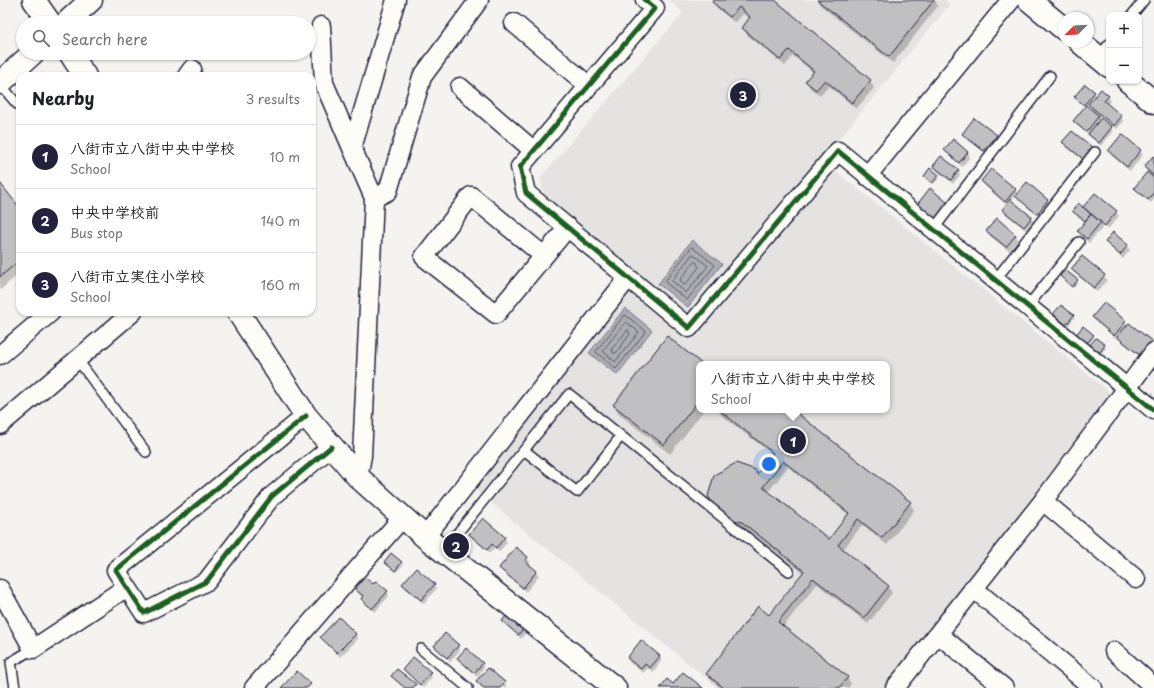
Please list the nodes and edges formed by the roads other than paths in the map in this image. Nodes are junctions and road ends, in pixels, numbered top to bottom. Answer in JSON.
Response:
{"nodes":[{"id":1,"x":34,"y":0,"type":"edge"},
{"id":2,"x":91,"y":0,"type":"edge"},
{"id":3,"x":396,"y":0,"type":"edge"},
{"id":4,"x":479,"y":0,"type":"edge"},
{"id":5,"x":645,"y":0,"type":"edge"},
{"id":6,"x":1011,"y":0,"type":"edge"},
{"id":7,"x":1029,"y":0,"type":"edge"},
{"id":8,"x":1144,"y":0,"type":"edge"},
{"id":9,"x":1134,"y":12,"type":"edge"},
{"id":10,"x":45,"y":16,"type":"edge"},
{"id":11,"x":74,"y":16,"type":"edge"},
{"id":12,"x":514,"y":23,"type":"dead end"},
{"id":13,"x":1058,"y":24,"type":"edge"},
{"id":14,"x":321,"y":26,"type":"dead end"},
{"id":15,"x":1091,"y":48,"type":"edge"},
{"id":16,"x":1106,"y":56,"type":"edge"},
{"id":17,"x":26,"y":60,"type":"edge"},
{"id":18,"x":75,"y":60,"type":"edge"},
{"id":19,"x":82,"y":72,"type":"edge"},
{"id":20,"x":1050,"y":76,"type":"dead end"},
{"id":21,"x":0,"y":84,"type":"edge"},
{"id":22,"x":1132,"y":84,"type":"edge"},
{"id":23,"x":460,"y":86,"type":"dead end"},
{"id":24,"x":589,"y":86,"type":"junction"},
{"id":25,"x":1154,"y":102,"type":"edge"},
{"id":26,"x":16,"y":103,"type":"edge"},
{"id":27,"x":352,"y":148,"type":"junction"},
{"id":28,"x":534,"y":151,"type":"junction"},
{"id":29,"x":1095,"y":152,"type":"dead end"},
{"id":30,"x":867,"y":176,"type":"junction"},
{"id":31,"x":374,"y":198,"type":"junction"},
{"id":32,"x":568,"y":228,"type":"junction"},
{"id":33,"x":933,"y":230,"type":"junction"},
{"id":34,"x":1079,"y":242,"type":"dead end"},
{"id":35,"x":544,"y":256,"type":"junction"},
{"id":36,"x":628,"y":278,"type":"junction"},
{"id":37,"x":996,"y":279,"type":"junction"},
{"id":38,"x":1028,"y":306,"type":"junction"},
{"id":39,"x":46,"y":316,"type":"edge"},
{"id":40,"x":128,"y":316,"type":"edge"},
{"id":41,"x":241,"y":316,"type":"edge"},
{"id":42,"x":1154,"y":352,"type":"edge"},
{"id":43,"x":0,"y":355,"type":"edge"},
{"id":44,"x":77,"y":359,"type":"junction"},
{"id":45,"x":1126,"y":387,"type":"junction"},
{"id":46,"x":1154,"y":410,"type":"edge"},
{"id":47,"x":306,"y":416,"type":"junction"},
{"id":48,"x":0,"y":425,"type":"edge"},
{"id":49,"x":621,"y":436,"type":"junction"},
{"id":50,"x":331,"y":447,"type":"junction"},
{"id":51,"x":524,"y":450,"type":"junction"},
{"id":52,"x":146,"y":452,"type":"dead end"},
{"id":53,"x":358,"y":477,"type":"junction"},
{"id":54,"x":1042,"y":501,"type":"junction"},
{"id":55,"x":403,"y":516,"type":"junction"},
{"id":56,"x":425,"y":537,"type":"junction"},
{"id":57,"x":443,"y":551,"type":"junction"},
{"id":58,"x":789,"y":571,"type":"dead end"},
{"id":59,"x":1136,"y":579,"type":"dead end"},
{"id":60,"x":127,"y":587,"type":"junction"},
{"id":61,"x":973,"y":588,"type":"junction"},
{"id":62,"x":2,"y":596,"type":"edge"},
{"id":63,"x":938,"y":634,"type":"junction"},
{"id":64,"x":33,"y":649,"type":"junction"},
{"id":65,"x":421,"y":649,"type":"dead end"},
{"id":66,"x":1114,"y":651,"type":"dead end"},
{"id":67,"x":609,"y":686,"type":"edge"},
{"id":68,"x":899,"y":686,"type":"edge"},
{"id":69,"x":1154,"y":687,"type":"edge"},
{"id":70,"x":15,"y":688,"type":"edge"},
{"id":71,"x":254,"y":688,"type":"edge"},
{"id":72,"x":468,"y":688,"type":"edge"},
{"id":73,"x":1004,"y":688,"type":"edge"},
{"id":74,"x":1093,"y":688,"type":"edge"}],
"edges":[{"from":1,"to":10,"type":"street"},
{"from":2,"to":11,"type":"street"},
{"from":3,"to":27,"type":"street"},
{"from":4,"to":31,"type":"street"},
{"from":5,"to":24,"type":"street"},
{"from":6,"to":30,"type":"street"},
{"from":7,"to":13,"type":"street"},
{"from":8,"to":9,"type":"lane"},
{"from":12,"to":24,"type":"street"},
{"from":14,"to":27,"type":"street"},
{"from":15,"to":16,"type":"street"},
{"from":17,"to":21,"type":"street"},
{"from":18,"to":19,"type":"street"},
{"from":20,"to":33,"type":"lane"},
{"from":21,"to":26,"type":"lane"},
{"from":22,"to":25,"type":"street"},
{"from":23,"to":28,"type":"street"},
{"from":24,"to":28,"type":"street"},
{"from":27,"to":31,"type":"street"},
{"from":28,"to":32,"type":"street"},
{"from":29,"to":37,"type":"lane"},
{"from":30,"to":33,"type":"street"},
{"from":30,"to":36,"type":"street"},
{"from":31,"to":53,"type":"street"},
{"from":32,"to":35,"type":"street"},
{"from":32,"to":36,"type":"street"},
{"from":33,"to":37,"type":"street"},
{"from":34,"to":38,"type":"lane"},
{"from":35,"to":35,"type":"street"},
{"from":36,"to":56,"type":"street"},
{"from":37,"to":38,"type":"street"},
{"from":38,"to":45,"type":"street"},
{"from":39,"to":43,"type":"street"},
{"from":40,"to":44,"type":"street"},
{"from":41,"to":47,"type":"street"},
{"from":42,"to":45,"type":"street"},
{"from":44,"to":48,"type":"street"},
{"from":44,"to":52,"type":"lane"},
{"from":45,"to":46,"type":"street"},
{"from":45,"to":54,"type":"street"},
{"from":47,"to":50,"type":"street"},
{"from":47,"to":60,"type":"street"},
{"from":49,"to":51,"type":"lane"},
{"from":49,"to":51,"type":"lane"},
{"from":49,"to":58,"type":"lane"},
{"from":50,"to":53,"type":"street"},
{"from":50,"to":60,"type":"street"},
{"from":51,"to":57,"type":"lane"},
{"from":53,"to":55,"type":"street"},
{"from":54,"to":59,"type":"street"},
{"from":54,"to":61,"type":"street"},
{"from":55,"to":56,"type":"street"},
{"from":55,"to":71,"type":"street"},
{"from":56,"to":57,"type":"street"},
{"from":57,"to":67,"type":"street"},
{"from":60,"to":64,"type":"street"},
{"from":61,"to":63,"type":"street"},
{"from":61,"to":74,"type":"street"},
{"from":62,"to":64,"type":"street"},
{"from":63,"to":68,"type":"street"},
{"from":63,"to":73,"type":"street"},
{"from":64,"to":70,"type":"lane"},
{"from":65,"to":72,"type":"lane"},
{"from":66,"to":69,"type":"street"}]}
